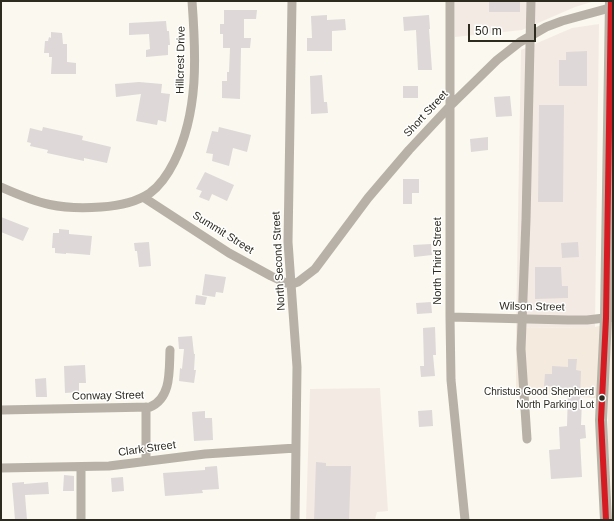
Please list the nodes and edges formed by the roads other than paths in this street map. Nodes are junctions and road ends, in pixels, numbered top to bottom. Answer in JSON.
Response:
{"nodes":[{"id":1,"x":192,"y":1,"type":"edge"},
{"id":2,"x":292,"y":1,"type":"edge"},
{"id":3,"x":450,"y":1,"type":"edge"},
{"id":4,"x":531,"y":1,"type":"edge"},
{"id":5,"x":612,"y":5,"type":"edge"},
{"id":6,"x":530,"y":36,"type":"junction"},
{"id":7,"x":612,"y":86,"type":"edge"},
{"id":8,"x":451,"y":105,"type":"junction"},
{"id":9,"x":611,"y":159,"type":"edge"},
{"id":10,"x":1,"y":187,"type":"edge"},
{"id":11,"x":144,"y":197,"type":"junction"},
{"id":12,"x":292,"y":284,"type":"junction"},
{"id":13,"x":450,"y":317,"type":"junction"},
{"id":14,"x":610,"y":318,"type":"edge"},
{"id":15,"x":522,"y":319,"type":"junction"},
{"id":16,"x":170,"y":350,"type":"dead end"},
{"id":17,"x":146,"y":408,"type":"junction"},
{"id":18,"x":1,"y":410,"type":"edge"},
{"id":19,"x":527,"y":438,"type":"dead end"},
{"id":20,"x":296,"y":448,"type":"junction"},
{"id":21,"x":146,"y":460,"type":"junction"},
{"id":22,"x":81,"y":467,"type":"junction"},
{"id":23,"x":1,"y":468,"type":"edge"},
{"id":24,"x":81,"y":520,"type":"edge"},
{"id":25,"x":295,"y":520,"type":"edge"},
{"id":26,"x":465,"y":520,"type":"edge"},
{"id":27,"x":606,"y":520,"type":"edge"}],
"edges":[{"from":1,"to":11,"type":"street","name":"Hillcrest Drive"},
{"from":2,"to":12,"type":"street","name":"North Second Street"},
{"from":3,"to":8,"type":"street","name":"North Third Street"},
{"from":4,"to":6,"type":"street"},
{"from":5,"to":6,"type":"street","name":"Short Street"},
{"from":5,"to":7,"type":"main road"},
{"from":6,"to":8,"type":"street","name":"Short Street"},
{"from":6,"to":15,"type":"street"},
{"from":7,"to":9,"type":"main road"},
{"from":8,"to":12,"type":"street","name":"Short Street"},
{"from":8,"to":13,"type":"street","name":"North Third Street"},
{"from":9,"to":14,"type":"main road"},
{"from":10,"to":11,"type":"street","name":"Hillcrest Drive"},
{"from":11,"to":12,"type":"street","name":"Summit Street"},
{"from":12,"to":20,"type":"street","name":"North Second Street"},
{"from":13,"to":15,"type":"street","name":"Wilson Street"},
{"from":13,"to":26,"type":"street","name":"North Third Street"},
{"from":14,"to":15,"type":"street","name":"Wilson Street"},
{"from":14,"to":27,"type":"main road"},
{"from":15,"to":19,"type":"street"},
{"from":16,"to":17,"type":"street","name":"Conway Street"},
{"from":17,"to":18,"type":"street","name":"Conway Street"},
{"from":17,"to":21,"type":"street"},
{"from":20,"to":21,"type":"street","name":"Clark Street"},
{"from":20,"to":25,"type":"street","name":"North Second Street"},
{"from":21,"to":22,"type":"street","name":"Clark Street"},
{"from":22,"to":23,"type":"street","name":"Clark Street"},
{"from":22,"to":24,"type":"street"}]}
